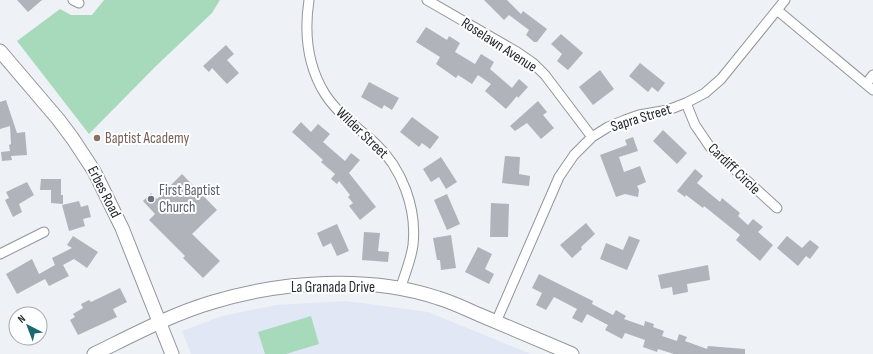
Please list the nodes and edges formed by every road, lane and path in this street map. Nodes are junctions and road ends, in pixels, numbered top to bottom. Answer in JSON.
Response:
{"nodes":[{"id":1,"x":309,"y":0,"type":"edge"},
{"id":2,"x":427,"y":0,"type":"edge"},
{"id":3,"x":785,"y":0,"type":"edge"},
{"id":4,"x":777,"y":10,"type":"junction"},
{"id":5,"x":0,"y":51,"type":"edge"},
{"id":6,"x":873,"y":75,"type":"edge"},
{"id":7,"x":866,"y":84,"type":"junction"},
{"id":8,"x":873,"y":90,"type":"edge"},
{"id":9,"x":686,"y":104,"type":"junction"},
{"id":10,"x":592,"y":137,"type":"junction"},
{"id":11,"x":777,"y":208,"type":"dead end"},
{"id":12,"x":44,"y":232,"type":"dead end"},
{"id":13,"x":0,"y":254,"type":"edge"},
{"id":14,"x":400,"y":289,"type":"junction"},
{"id":15,"x":496,"y":322,"type":"junction"},
{"id":16,"x":160,"y":323,"type":"junction"},
{"id":17,"x":94,"y":354,"type":"edge"},
{"id":18,"x":172,"y":354,"type":"edge"},
{"id":19,"x":572,"y":354,"type":"edge"}],
"edges":[{"from":1,"to":14,"type":"street","name":"Wilder Street"},
{"from":2,"to":10,"type":"street","name":"Roselawn Avenue"},
{"from":3,"to":4,"type":"street","name":"Sapra Street"},
{"from":4,"to":7,"type":"street"},
{"from":4,"to":9,"type":"street","name":"Sapra Street"},
{"from":5,"to":16,"type":"street","name":"Erbes Road"},
{"from":6,"to":7,"type":"street"},
{"from":7,"to":8,"type":"street"},
{"from":9,"to":10,"type":"street","name":"Sapra Street"},
{"from":9,"to":11,"type":"street","name":"Cardiff Circle"},
{"from":10,"to":15,"type":"street","name":"Sapra Street"},
{"from":12,"to":13,"type":"street"},
{"from":14,"to":15,"type":"street","name":"La Granada Drive"},
{"from":14,"to":16,"type":"street","name":"La Granada Drive"},
{"from":15,"to":19,"type":"street","name":"La Granada Drive"},
{"from":16,"to":17,"type":"street","name":"La Granada Drive"},
{"from":16,"to":18,"type":"street","name":"Erbes Road"}]}
